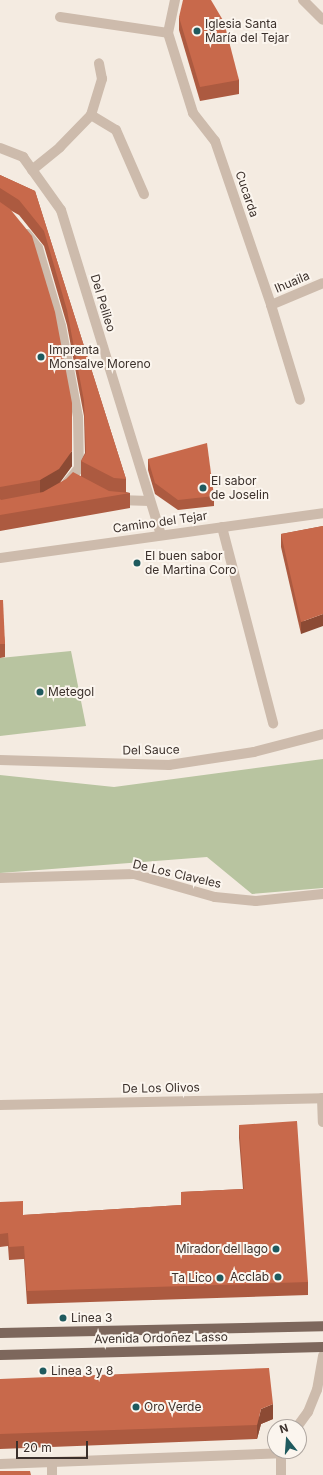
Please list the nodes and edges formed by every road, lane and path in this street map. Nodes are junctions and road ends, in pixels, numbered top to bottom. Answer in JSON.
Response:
{"nodes":[{"id":1,"x":176,"y":0,"type":"edge"},
{"id":2,"x":303,"y":0,"type":"edge"},
{"id":3,"x":60,"y":17,"type":"dead end"},
{"id":4,"x":323,"y":20,"type":"edge"},
{"id":5,"x":168,"y":33,"type":"junction"},
{"id":6,"x":99,"y":63,"type":"dead end"},
{"id":7,"x":91,"y":115,"type":"junction"},
{"id":8,"x":0,"y":148,"type":"edge"},
{"id":9,"x":32,"y":170,"type":"junction"},
{"id":10,"x":144,"y":194,"type":"dead end"},
{"id":11,"x":19,"y":225,"type":"edge"},
{"id":12,"x":323,"y":283,"type":"edge"},
{"id":13,"x":271,"y":305,"type":"junction"},
{"id":14,"x":300,"y":400,"type":"dead end"},
{"id":15,"x":58,"y":492,"type":"edge"},
{"id":16,"x":105,"y":496,"type":"edge"},
{"id":17,"x":150,"y":501,"type":"junction"},
{"id":18,"x":323,"y":513,"type":"edge"},
{"id":19,"x":222,"y":527,"type":"junction"},
{"id":20,"x":161,"y":535,"type":"junction"},
{"id":21,"x":0,"y":558,"type":"edge"},
{"id":22,"x":272,"y":723,"type":"dead end"},
{"id":23,"x":323,"y":734,"type":"edge"},
{"id":24,"x":0,"y":760,"type":"edge"},
{"id":25,"x":0,"y":878,"type":"edge"},
{"id":26,"x":323,"y":894,"type":"edge"},
{"id":27,"x":322,"y":1098,"type":"edge"},
{"id":28,"x":0,"y":1105,"type":"edge"},
{"id":29,"x":323,"y":1122,"type":"edge"},
{"id":30,"x":323,"y":1326,"type":"edge"},
{"id":31,"x":0,"y":1333,"type":"edge"},
{"id":32,"x":323,"y":1347,"type":"edge"},
{"id":33,"x":0,"y":1355,"type":"edge"},
{"id":34,"x":323,"y":1356,"type":"edge"},
{"id":35,"x":303,"y":1419,"type":"edge"},
{"id":36,"x":267,"y":1453,"type":"edge"},
{"id":37,"x":281,"y":1459,"type":"edge"},
{"id":38,"x":52,"y":1462,"type":"junction"},
{"id":39,"x":0,"y":1464,"type":"edge"},
{"id":40,"x":52,"y":1475,"type":"edge"},
{"id":41,"x":281,"y":1475,"type":"edge"}],
"edges":[{"from":1,"to":5,"type":"street"},
{"from":2,"to":4,"type":"street"},
{"from":3,"to":5,"type":"street"},
{"from":5,"to":13,"type":"street","name":"Cucarda"},
{"from":6,"to":7,"type":"street"},
{"from":7,"to":9,"type":"street"},
{"from":7,"to":10,"type":"street"},
{"from":8,"to":9,"type":"street","name":"Del Pelileo"},
{"from":9,"to":17,"type":"street","name":"Del Pelileo"},
{"from":11,"to":15,"type":"street"},
{"from":12,"to":13,"type":"street","name":"Ihuaila"},
{"from":13,"to":14,"type":"street","name":"Cucarda"},
{"from":16,"to":17,"type":"street"},
{"from":17,"to":20,"type":"street","name":"Del Pelileo"},
{"from":18,"to":19,"type":"street","name":"Camino del Tejar"},
{"from":19,"to":20,"type":"street","name":"Camino del Tejar"},
{"from":19,"to":22,"type":"street"},
{"from":20,"to":21,"type":"street","name":"Camino del Tejar"},
{"from":23,"to":24,"type":"street","name":"Del Sauce"},
{"from":25,"to":26,"type":"street","name":"De Los Claveles"},
{"from":27,"to":28,"type":"street","name":"De Los Olivos"},
{"from":27,"to":29,"type":"street","name":"De Los Olivos"},
{"from":30,"to":31,"type":"main road","name":"Avenida Ordoñez Lasso"},
{"from":32,"to":33,"type":"main road","name":"Avenida Ordoñez Lasso"},
{"from":34,"to":35,"type":"street"},
{"from":36,"to":38,"type":"street"},
{"from":37,"to":41,"type":"street"},
{"from":38,"to":39,"type":"street"},
{"from":38,"to":40,"type":"street"}]}
